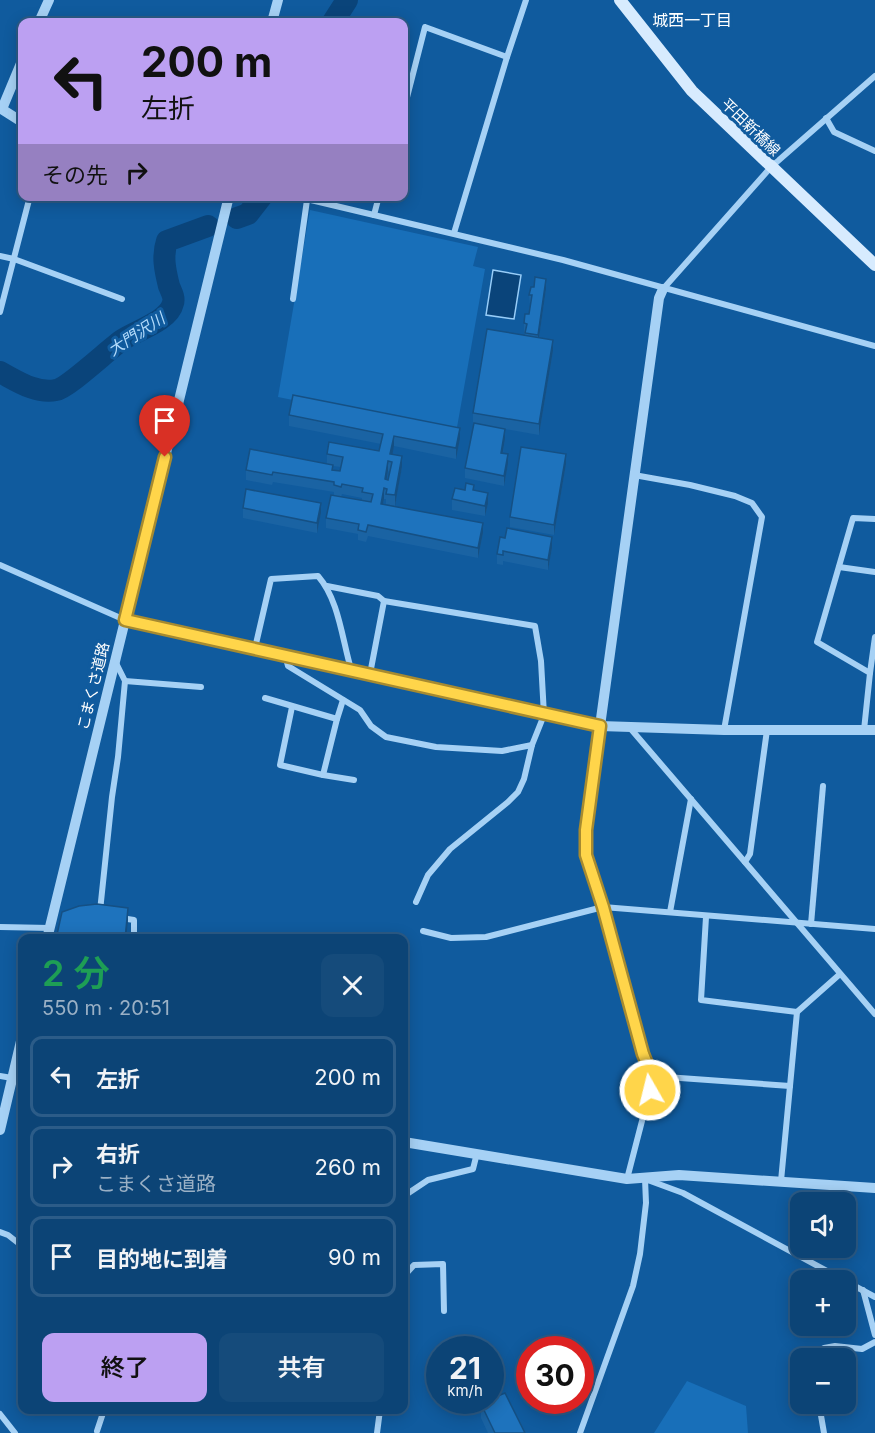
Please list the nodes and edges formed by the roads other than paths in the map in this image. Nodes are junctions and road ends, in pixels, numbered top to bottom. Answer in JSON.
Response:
{"nodes":[{"id":1,"x":49,"y":0,"type":"edge"},
{"id":2,"x":278,"y":0,"type":"edge"},
{"id":3,"x":526,"y":0,"type":"edge"},
{"id":4,"x":620,"y":0,"type":"edge"},
{"id":5,"x":41,"y":18,"type":"edge"},
{"id":6,"x":273,"y":18,"type":"edge"},
{"id":7,"x":507,"y":57,"type":"junction"},
{"id":8,"x":18,"y":70,"type":"edge"},
{"id":9,"x":875,"y":76,"type":"edge"},
{"id":10,"x":408,"y":82,"type":"edge"},
{"id":11,"x":1,"y":110,"type":"edge"},
{"id":12,"x":826,"y":117,"type":"junction"},
{"id":13,"x":18,"y":120,"type":"edge"},
{"id":14,"x":875,"y":151,"type":"edge"},
{"id":15,"x":771,"y":167,"type":"junction"},
{"id":16,"x":29,"y":201,"type":"edge"},
{"id":17,"x":228,"y":201,"type":"edge"},
{"id":18,"x":307,"y":201,"type":"edge"},
{"id":19,"x":311,"y":201,"type":"edge"},
{"id":20,"x":378,"y":201,"type":"edge"},
{"id":21,"x":374,"y":215,"type":"junction"},
{"id":22,"x":454,"y":233,"type":"junction"},
{"id":23,"x":0,"y":256,"type":"edge"},
{"id":24,"x":14,"y":259,"type":"junction"},
{"id":25,"x":875,"y":265,"type":"edge"},
{"id":26,"x":663,"y":289,"type":"junction"},
{"id":27,"x":122,"y":299,"type":"dead end"},
{"id":28,"x":293,"y":299,"type":"dead end"},
{"id":29,"x":0,"y":312,"type":"edge"},
{"id":30,"x":875,"y":346,"type":"edge"},
{"id":31,"x":634,"y":475,"type":"junction"},
{"id":32,"x":875,"y":519,"type":"edge"},
{"id":33,"x":0,"y":565,"type":"edge"},
{"id":34,"x":838,"y":567,"type":"junction"},
{"id":35,"x":875,"y":572,"type":"edge"},
{"id":36,"x":327,"y":586,"type":"junction"},
{"id":37,"x":384,"y":602,"type":"junction"},
{"id":38,"x":125,"y":620,"type":"junction"},
{"id":39,"x":875,"y":637,"type":"edge"},
{"id":40,"x":255,"y":648,"type":"junction"},
{"id":41,"x":285,"y":655,"type":"junction"},
{"id":42,"x":115,"y":660,"type":"junction"},
{"id":43,"x":351,"y":669,"type":"junction"},
{"id":44,"x":870,"y":673,"type":"junction"},
{"id":45,"x":370,"y":674,"type":"junction"},
{"id":46,"x":124,"y":681,"type":"junction"},
{"id":47,"x":201,"y":687,"type":"dead end"},
{"id":48,"x":265,"y":698,"type":"dead end"},
{"id":49,"x":343,"y":700,"type":"junction"},
{"id":50,"x":292,"y":707,"type":"junction"},
{"id":51,"x":544,"y":715,"type":"junction"},
{"id":52,"x":337,"y":719,"type":"junction"},
{"id":53,"x":600,"y":726,"type":"junction"},
{"id":54,"x":630,"y":728,"type":"junction"},
{"id":55,"x":724,"y":730,"type":"junction"},
{"id":56,"x":767,"y":730,"type":"junction"},
{"id":57,"x":869,"y":730,"type":"edge"},
{"id":58,"x":532,"y":745,"type":"junction"},
{"id":59,"x":323,"y":775,"type":"junction"},
{"id":60,"x":354,"y":780,"type":"dead end"},
{"id":61,"x":823,"y":786,"type":"dead end"},
{"id":62,"x":691,"y":799,"type":"junction"},
{"id":63,"x":745,"y":862,"type":"junction"},
{"id":64,"x":416,"y":902,"type":"dead end"},
{"id":65,"x":603,"y":907,"type":"junction"},
{"id":66,"x":670,"y":912,"type":"junction"},
{"id":67,"x":100,"y":914,"type":"junction"},
{"id":68,"x":90,"y":915,"type":"edge"},
{"id":69,"x":706,"y":917,"type":"junction"},
{"id":70,"x":798,"y":924,"type":"junction"},
{"id":71,"x":811,"y":924,"type":"junction"},
{"id":72,"x":53,"y":925,"type":"edge"},
{"id":73,"x":0,"y":927,"type":"edge"},
{"id":74,"x":875,"y":929,"type":"edge"},
{"id":75,"x":423,"y":931,"type":"dead end"},
{"id":76,"x":134,"y":934,"type":"edge"},
{"id":77,"x":840,"y":974,"type":"junction"},
{"id":78,"x":797,"y":1012,"type":"junction"},
{"id":79,"x":875,"y":1014,"type":"edge"},
{"id":80,"x":0,"y":1076,"type":"edge"},
{"id":81,"x":652,"y":1076,"type":"junction"},
{"id":82,"x":17,"y":1079,"type":"edge"},
{"id":83,"x":789,"y":1086,"type":"junction"},
{"id":84,"x":0,"y":1130,"type":"edge"},
{"id":85,"x":408,"y":1143,"type":"edge"},
{"id":86,"x":477,"y":1153,"type":"junction"},
{"id":87,"x":627,"y":1179,"type":"junction"},
{"id":88,"x":645,"y":1179,"type":"junction"},
{"id":89,"x":780,"y":1181,"type":"junction"},
{"id":90,"x":875,"y":1188,"type":"edge"},
{"id":91,"x":408,"y":1193,"type":"edge"},
{"id":92,"x":0,"y":1232,"type":"edge"},
{"id":93,"x":18,"y":1243,"type":"edge"},
{"id":94,"x":408,"y":1272,"type":"edge"},
{"id":95,"x":862,"y":1290,"type":"junction"},
{"id":96,"x":875,"y":1297,"type":"edge"},
{"id":97,"x":444,"y":1311,"type":"dead end"},
{"id":98,"x":875,"y":1335,"type":"edge"},
{"id":99,"x":875,"y":1342,"type":"edge"},
{"id":100,"x":824,"y":1348,"type":"edge"},
{"id":101,"x":853,"y":1348,"type":"edge"},
{"id":102,"x":856,"y":1348,"type":"edge"},
{"id":103,"x":0,"y":1414,"type":"edge"},
{"id":104,"x":103,"y":1414,"type":"edge"},
{"id":105,"x":379,"y":1414,"type":"edge"},
{"id":106,"x":821,"y":1414,"type":"edge"},
{"id":107,"x":97,"y":1431,"type":"dead end"},
{"id":108,"x":15,"y":1433,"type":"edge"},
{"id":109,"x":377,"y":1433,"type":"edge"},
{"id":110,"x":580,"y":1433,"type":"edge"},
{"id":111,"x":824,"y":1433,"type":"edge"}],
"edges":[{"from":1,"to":5,"type":"street"},
{"from":2,"to":6,"type":"street"},
{"from":3,"to":7,"type":"street"},
{"from":4,"to":15,"type":"main road","name":"平田新橋線"},
{"from":7,"to":10,"type":"street"},
{"from":7,"to":22,"type":"street"},
{"from":8,"to":11,"type":"street"},
{"from":9,"to":12,"type":"street"},
{"from":11,"to":13,"type":"street"},
{"from":12,"to":14,"type":"street"},
{"from":12,"to":15,"type":"street"},
{"from":15,"to":25,"type":"main road","name":"平田新橋線"},
{"from":15,"to":26,"type":"street"},
{"from":16,"to":24,"type":"street"},
{"from":17,"to":38,"type":"street","name":"こまくさ道路"},
{"from":18,"to":28,"type":"street"},
{"from":19,"to":21,"type":"street"},
{"from":20,"to":21,"type":"street"},
{"from":21,"to":22,"type":"street"},
{"from":22,"to":26,"type":"street"},
{"from":23,"to":24,"type":"street"},
{"from":24,"to":27,"type":"street"},
{"from":24,"to":29,"type":"street"},
{"from":26,"to":30,"type":"street"},
{"from":26,"to":31,"type":"street"},
{"from":31,"to":53,"type":"street"},
{"from":31,"to":55,"type":"street"},
{"from":32,"to":34,"type":"street"},
{"from":33,"to":38,"type":"street"},
{"from":34,"to":35,"type":"street"},
{"from":34,"to":44,"type":"street"},
{"from":36,"to":37,"type":"street"},
{"from":36,"to":40,"type":"street"},
{"from":36,"to":43,"type":"street"},
{"from":37,"to":45,"type":"street"},
{"from":37,"to":51,"type":"street"},
{"from":38,"to":40,"type":"street"},
{"from":38,"to":42,"type":"street","name":"こまくさ道路"},
{"from":39,"to":44,"type":"street"},
{"from":40,"to":41,"type":"street"},
{"from":41,"to":43,"type":"street"},
{"from":41,"to":49,"type":"street"},
{"from":42,"to":46,"type":"street"},
{"from":42,"to":72,"type":"street","name":"こまくさ道路"},
{"from":43,"to":45,"type":"street"},
{"from":44,"to":57,"type":"street"},
{"from":45,"to":51,"type":"street"},
{"from":46,"to":47,"type":"street"},
{"from":46,"to":67,"type":"street"},
{"from":48,"to":50,"type":"street"},
{"from":49,"to":52,"type":"street"},
{"from":49,"to":58,"type":"street"},
{"from":50,"to":52,"type":"street"},
{"from":50,"to":59,"type":"street"},
{"from":51,"to":53,"type":"street"},
{"from":51,"to":58,"type":"street"},
{"from":52,"to":59,"type":"street"},
{"from":53,"to":54,"type":"street"},
{"from":53,"to":65,"type":"street"},
{"from":54,"to":55,"type":"street"},
{"from":54,"to":62,"type":"street"},
{"from":55,"to":56,"type":"street"},
{"from":56,"to":57,"type":"street"},
{"from":56,"to":63,"type":"street"},
{"from":58,"to":64,"type":"street"},
{"from":59,"to":60,"type":"street"},
{"from":61,"to":71,"type":"street"},
{"from":62,"to":63,"type":"street"},
{"from":62,"to":66,"type":"street"},
{"from":63,"to":70,"type":"street"},
{"from":65,"to":66,"type":"street"},
{"from":65,"to":75,"type":"street"},
{"from":65,"to":81,"type":"street"},
{"from":66,"to":69,"type":"street"},
{"from":67,"to":68,"type":"street"},
{"from":67,"to":76,"type":"street"},
{"from":69,"to":70,"type":"street"},
{"from":69,"to":78,"type":"street"},
{"from":70,"to":71,"type":"street"},
{"from":70,"to":77,"type":"street"},
{"from":71,"to":74,"type":"street"},
{"from":72,"to":73,"type":"street"},
{"from":77,"to":78,"type":"street"},
{"from":77,"to":79,"type":"street"},
{"from":78,"to":83,"type":"street"},
{"from":80,"to":82,"type":"street"},
{"from":81,"to":83,"type":"street"},
{"from":81,"to":87,"type":"street"},
{"from":82,"to":84,"type":"street"},
{"from":83,"to":89,"type":"street"},
{"from":85,"to":86,"type":"street"},
{"from":86,"to":87,"type":"street"},
{"from":86,"to":91,"type":"street"},
{"from":87,"to":88,"type":"street"},
{"from":88,"to":89,"type":"street"},
{"from":88,"to":95,"type":"street"},
{"from":88,"to":110,"type":"street"},
{"from":89,"to":90,"type":"street"},
{"from":92,"to":93,"type":"street"},
{"from":94,"to":97,"type":"street"},
{"from":95,"to":96,"type":"street"},
{"from":95,"to":98,"type":"street"},
{"from":99,"to":102,"type":"street"},
{"from":100,"to":101,"type":"street"},
{"from":103,"to":108,"type":"street"},
{"from":104,"to":107,"type":"street"},
{"from":105,"to":109,"type":"street"},
{"from":106,"to":111,"type":"street"}]}
